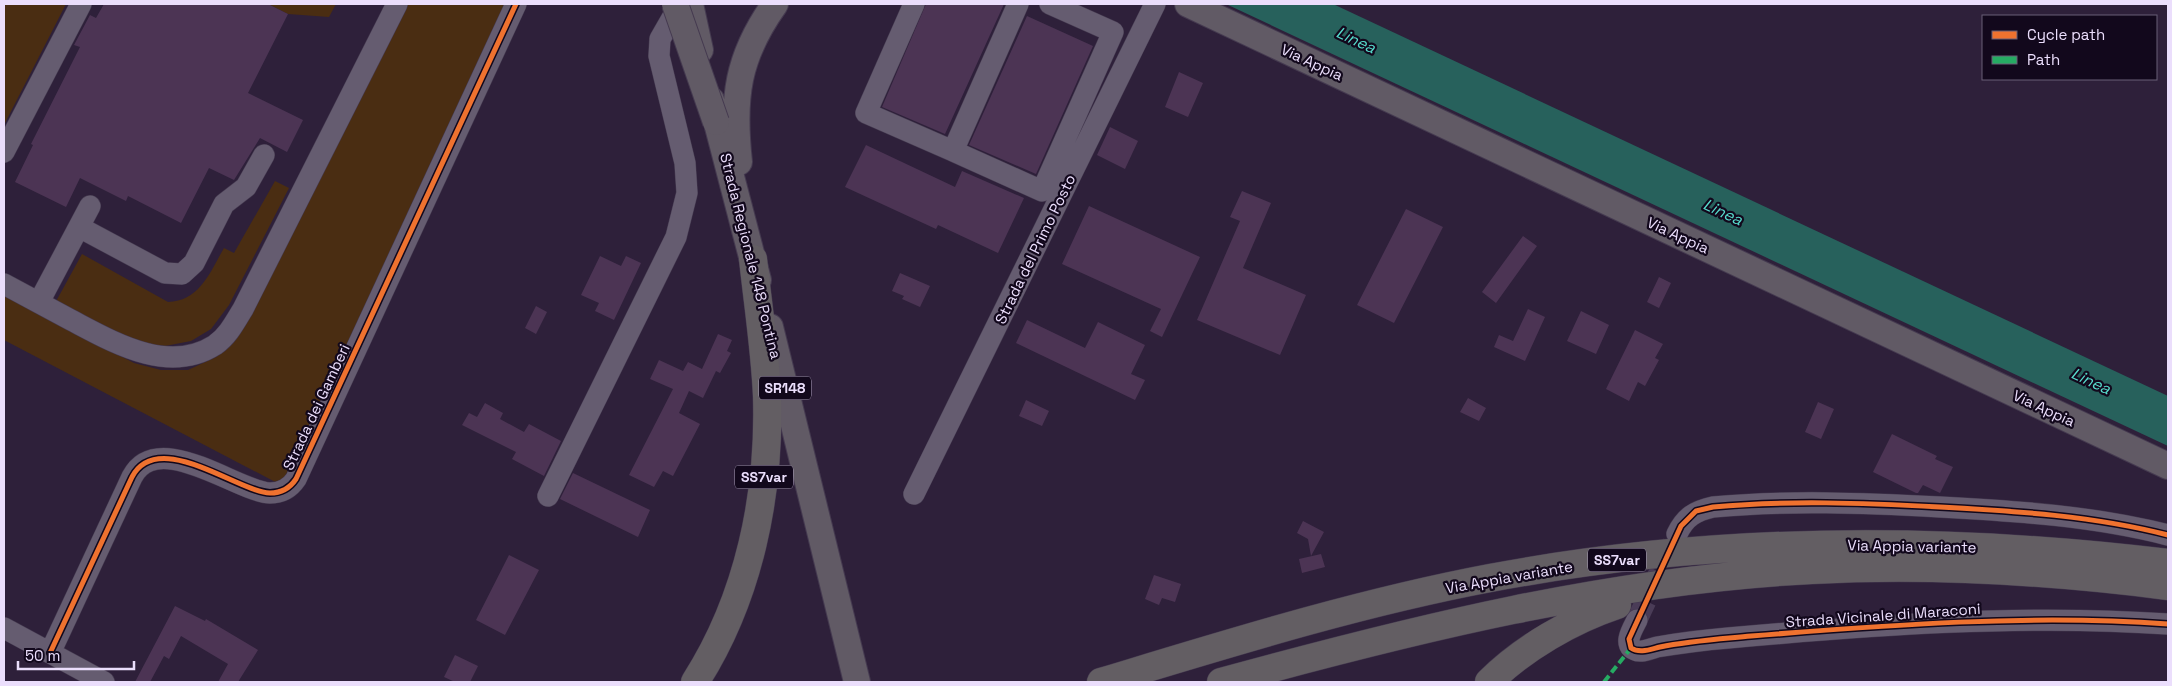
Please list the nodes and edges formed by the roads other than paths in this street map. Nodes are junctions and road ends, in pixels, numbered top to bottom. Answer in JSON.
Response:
{"nodes":[{"id":1,"x":81,"y":4,"type":"edge"},
{"id":2,"x":397,"y":4,"type":"edge"},
{"id":3,"x":516,"y":4,"type":"edge"},
{"id":4,"x":675,"y":4,"type":"edge"},
{"id":5,"x":680,"y":4,"type":"edge"},
{"id":6,"x":690,"y":4,"type":"edge"},
{"id":7,"x":776,"y":4,"type":"edge"},
{"id":8,"x":914,"y":4,"type":"edge"},
{"id":9,"x":1018,"y":4,"type":"edge"},
{"id":10,"x":1050,"y":4,"type":"edge"},
{"id":11,"x":1155,"y":4,"type":"edge"},
{"id":12,"x":1188,"y":4,"type":"edge"},
{"id":13,"x":716,"y":122,"type":"junction"},
{"id":14,"x":953,"y":151,"type":"junction"},
{"id":15,"x":4,"y":152,"type":"edge"},
{"id":16,"x":264,"y":155,"type":"dead end"},
{"id":17,"x":90,"y":206,"type":"dead end"},
{"id":18,"x":79,"y":227,"type":"junction"},
{"id":19,"x":754,"y":260,"type":"junction"},
{"id":20,"x":4,"y":284,"type":"edge"},
{"id":21,"x":39,"y":302,"type":"junction"},
{"id":22,"x":2168,"y":466,"type":"edge"},
{"id":23,"x":914,"y":494,"type":"dead end"},
{"id":24,"x":548,"y":496,"type":"dead end"},
{"id":25,"x":1677,"y":534,"type":"tunnel mouth"},
{"id":26,"x":2168,"y":535,"type":"edge"},
{"id":27,"x":2168,"y":563,"type":"edge"},
{"id":28,"x":1814,"y":570,"type":"junction"},
{"id":29,"x":2168,"y":586,"type":"edge"},
{"id":30,"x":1636,"y":620,"type":"tunnel mouth"},
{"id":31,"x":2168,"y":624,"type":"edge"},
{"id":32,"x":4,"y":628,"type":"edge"},
{"id":33,"x":50,"y":653,"type":"junction"},
{"id":34,"x":104,"y":682,"type":"edge"},
{"id":35,"x":695,"y":682,"type":"edge"},
{"id":36,"x":857,"y":682,"type":"edge"},
{"id":37,"x":1101,"y":682,"type":"edge"},
{"id":38,"x":1221,"y":682,"type":"edge"},
{"id":39,"x":1489,"y":682,"type":"edge"}],
"edges":[{"from":1,"to":15,"type":"street"},
{"from":2,"to":21,"type":"street"},
{"from":3,"to":33,"type":"street","name":"Strada dei Gamberi"},
{"from":4,"to":13,"type":"main road","number":"SR148","bridge":true},
{"from":5,"to":24,"type":"street"},
{"from":6,"to":13,"type":"main road","name":"Strada Regionale 148 Pontina","number":"SR148","bridge":true},
{"from":7,"to":19,"type":"main road","number":"SR148"},
{"from":8,"to":14,"type":"street"},
{"from":9,"to":14,"type":"street"},
{"from":10,"to":14,"type":"street"},
{"from":11,"to":23,"type":"street","name":"Strada del Primo Posto"},
{"from":12,"to":22,"type":"main road","name":"Via Appia"},
{"from":13,"to":19,"type":"main road","name":"Strada Regionale 148 Pontina","number":"SR148"},
{"from":16,"to":18,"type":"street"},
{"from":17,"to":18,"type":"street"},
{"from":18,"to":21,"type":"street"},
{"from":19,"to":35,"type":"highway","number":"SS7var"},
{"from":19,"to":36,"type":"main road","name":"Strada Regionale 148 Pontina","number":"SR148"},
{"from":20,"to":21,"type":"street"},
{"from":25,"to":26,"type":"street"},
{"from":27,"to":37,"type":"highway","name":"Via Appia variante","number":"SS7var"},
{"from":28,"to":29,"type":"highway","name":"Via Appia variante","number":"SS7var"},
{"from":28,"to":38,"type":"highway","name":"Via Appia variante","number":"SS7var"},
{"from":28,"to":39,"type":"highway"},
{"from":30,"to":31,"type":"street","name":"Strada Vicinale di Maraconi"},
{"from":32,"to":33,"type":"street"},
{"from":33,"to":34,"type":"street"}]}
